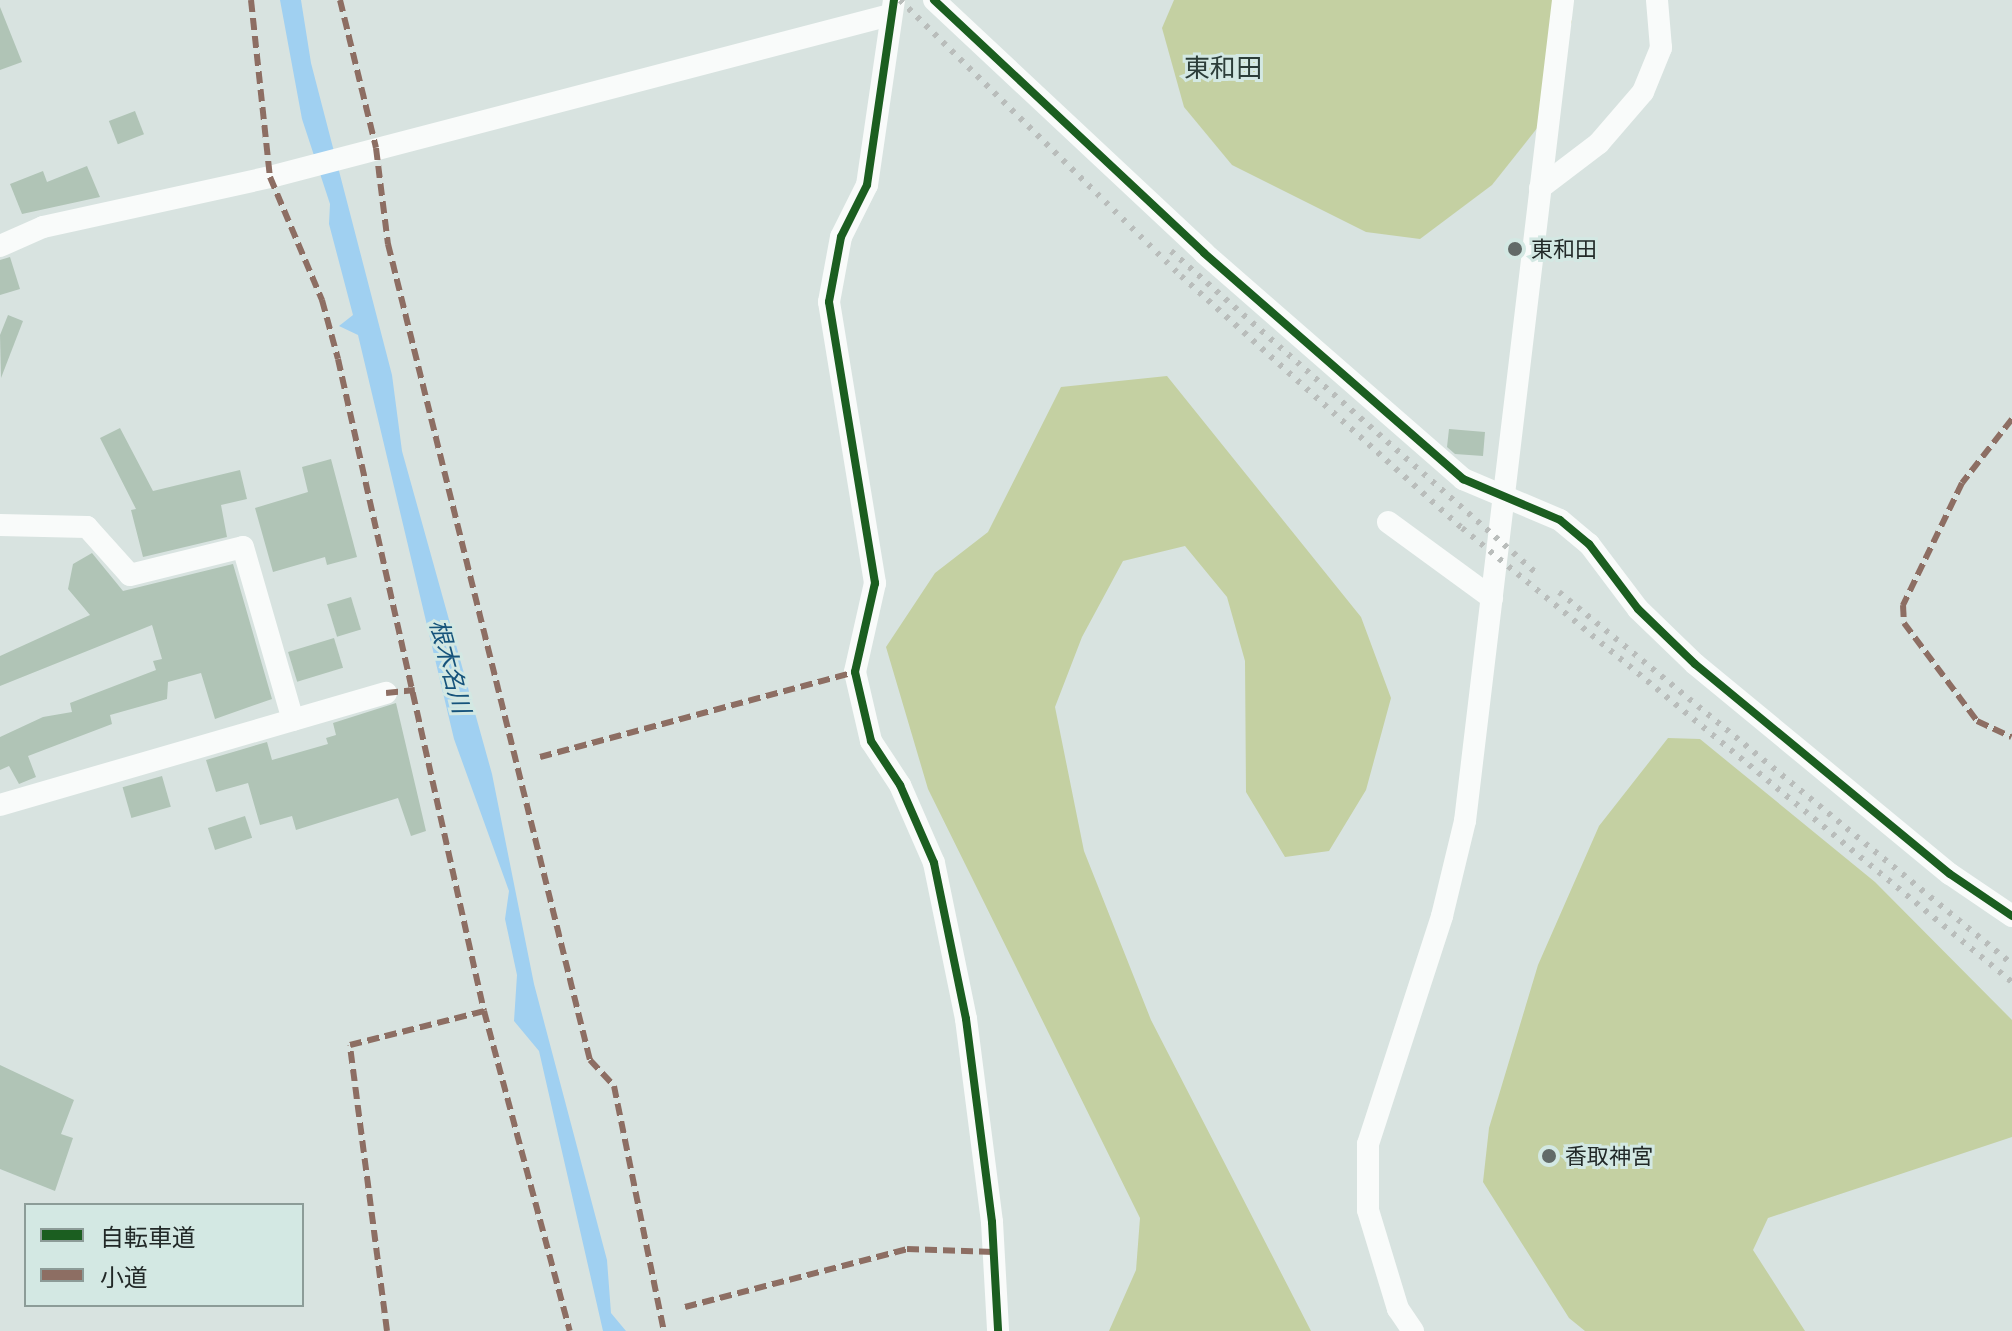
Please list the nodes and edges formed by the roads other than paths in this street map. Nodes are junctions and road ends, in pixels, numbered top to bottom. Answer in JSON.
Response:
{"nodes":[{"id":1,"x":934,"y":0,"type":"edge"},
{"id":2,"x":1563,"y":0,"type":"edge"},
{"id":3,"x":1657,"y":0,"type":"edge"},
{"id":4,"x":892,"y":7,"type":"edge"},
{"id":5,"x":1540,"y":188,"type":"junction"},
{"id":6,"x":0,"y":246,"type":"edge"},
{"id":7,"x":1503,"y":496,"type":"junction"},
{"id":8,"x":1388,"y":522,"type":"dead end"},
{"id":9,"x":0,"y":525,"type":"edge"},
{"id":10,"x":1492,"y":598,"type":"junction"},
{"id":11,"x":386,"y":693,"type":"dead end"},
{"id":12,"x":293,"y":720,"type":"junction"},
{"id":13,"x":0,"y":805,"type":"edge"},
{"id":14,"x":2012,"y":916,"type":"edge"},
{"id":15,"x":998,"y":1331,"type":"edge"},
{"id":16,"x":1413,"y":1331,"type":"edge"}],
"edges":[{"from":1,"to":7,"type":"street"},
{"from":2,"to":5,"type":"street"},
{"from":3,"to":5,"type":"street"},
{"from":4,"to":6,"type":"street"},
{"from":4,"to":15,"type":"street"},
{"from":5,"to":7,"type":"street"},
{"from":7,"to":10,"type":"street"},
{"from":7,"to":14,"type":"street"},
{"from":8,"to":10,"type":"street"},
{"from":9,"to":12,"type":"street"},
{"from":10,"to":16,"type":"street"},
{"from":11,"to":12,"type":"street"},
{"from":12,"to":13,"type":"street"}]}
